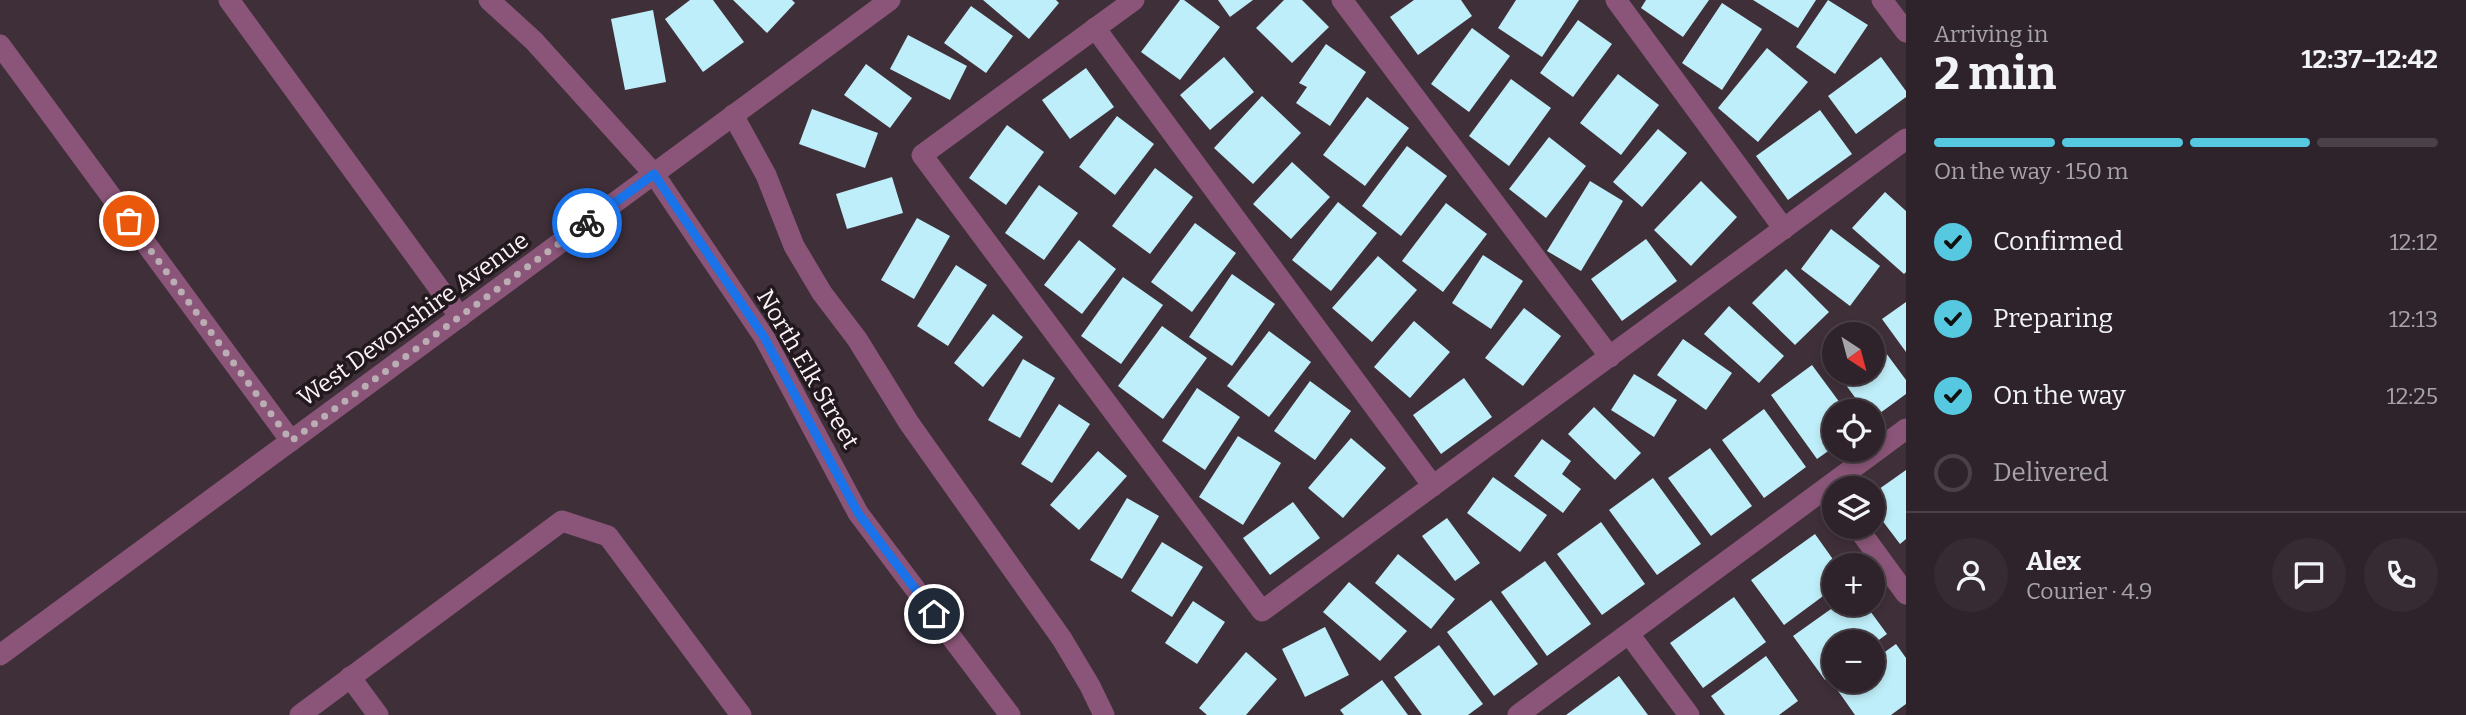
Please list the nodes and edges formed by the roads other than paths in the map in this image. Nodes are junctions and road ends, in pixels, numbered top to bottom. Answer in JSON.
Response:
{"nodes":[{"id":1,"x":229,"y":0,"type":"edge"},
{"id":2,"x":489,"y":0,"type":"edge"},
{"id":3,"x":890,"y":0,"type":"edge"},
{"id":4,"x":1134,"y":0,"type":"edge"},
{"id":5,"x":1342,"y":0,"type":"edge"},
{"id":6,"x":1616,"y":0,"type":"edge"},
{"id":7,"x":1882,"y":0,"type":"edge"},
{"id":8,"x":1095,"y":28,"type":"junction"},
{"id":9,"x":1906,"y":32,"type":"edge"},
{"id":10,"x":0,"y":45,"type":"edge"},
{"id":11,"x":733,"y":115,"type":"junction"},
{"id":12,"x":1906,"y":139,"type":"edge"},
{"id":13,"x":654,"y":174,"type":"junction"},
{"id":14,"x":1784,"y":229,"type":"junction"},
{"id":15,"x":460,"y":317,"type":"junction"},
{"id":16,"x":1610,"y":357,"type":"junction"},
{"id":17,"x":1906,"y":429,"type":"edge"},
{"id":18,"x":291,"y":441,"type":"junction"},
{"id":19,"x":1849,"y":476,"type":"edge"},
{"id":20,"x":1433,"y":486,"type":"junction"},
{"id":21,"x":1822,"y":497,"type":"edge"},
{"id":22,"x":1866,"y":539,"type":"edge"},
{"id":23,"x":1906,"y":594,"type":"edge"},
{"id":24,"x":1629,"y":634,"type":"junction"},
{"id":25,"x":0,"y":655,"type":"edge"},
{"id":26,"x":350,"y":677,"type":"junction"},
{"id":27,"x":300,"y":715,"type":"edge"},
{"id":28,"x":378,"y":715,"type":"edge"},
{"id":29,"x":741,"y":715,"type":"edge"},
{"id":30,"x":1010,"y":715,"type":"edge"},
{"id":31,"x":1104,"y":715,"type":"edge"},
{"id":32,"x":1518,"y":715,"type":"edge"},
{"id":33,"x":1689,"y":715,"type":"edge"}],
"edges":[{"from":1,"to":15,"type":"street"},
{"from":2,"to":13,"type":"street","name":"North Elk Street"},
{"from":3,"to":11,"type":"street","name":"West Devonshire Avenue"},
{"from":4,"to":8,"type":"street"},
{"from":5,"to":16,"type":"street"},
{"from":6,"to":14,"type":"street"},
{"from":7,"to":9,"type":"street"},
{"from":8,"to":20,"type":"street"},
{"from":8,"to":20,"type":"street"},
{"from":10,"to":18,"type":"street"},
{"from":11,"to":13,"type":"street","name":"West Devonshire Avenue"},
{"from":11,"to":31,"type":"street"},
{"from":12,"to":14,"type":"street"},
{"from":13,"to":15,"type":"street","name":"West Devonshire Avenue"},
{"from":13,"to":30,"type":"street","name":"North Elk Street"},
{"from":14,"to":16,"type":"street"},
{"from":15,"to":18,"type":"street","name":"West Devonshire Avenue"},
{"from":16,"to":20,"type":"street"},
{"from":17,"to":19,"type":"street"},
{"from":18,"to":25,"type":"street","name":"West Devonshire Avenue"},
{"from":21,"to":24,"type":"street"},
{"from":22,"to":23,"type":"street"},
{"from":24,"to":32,"type":"street"},
{"from":24,"to":33,"type":"street"},
{"from":26,"to":27,"type":"street"},
{"from":26,"to":28,"type":"street"},
{"from":26,"to":29,"type":"street"}]}
